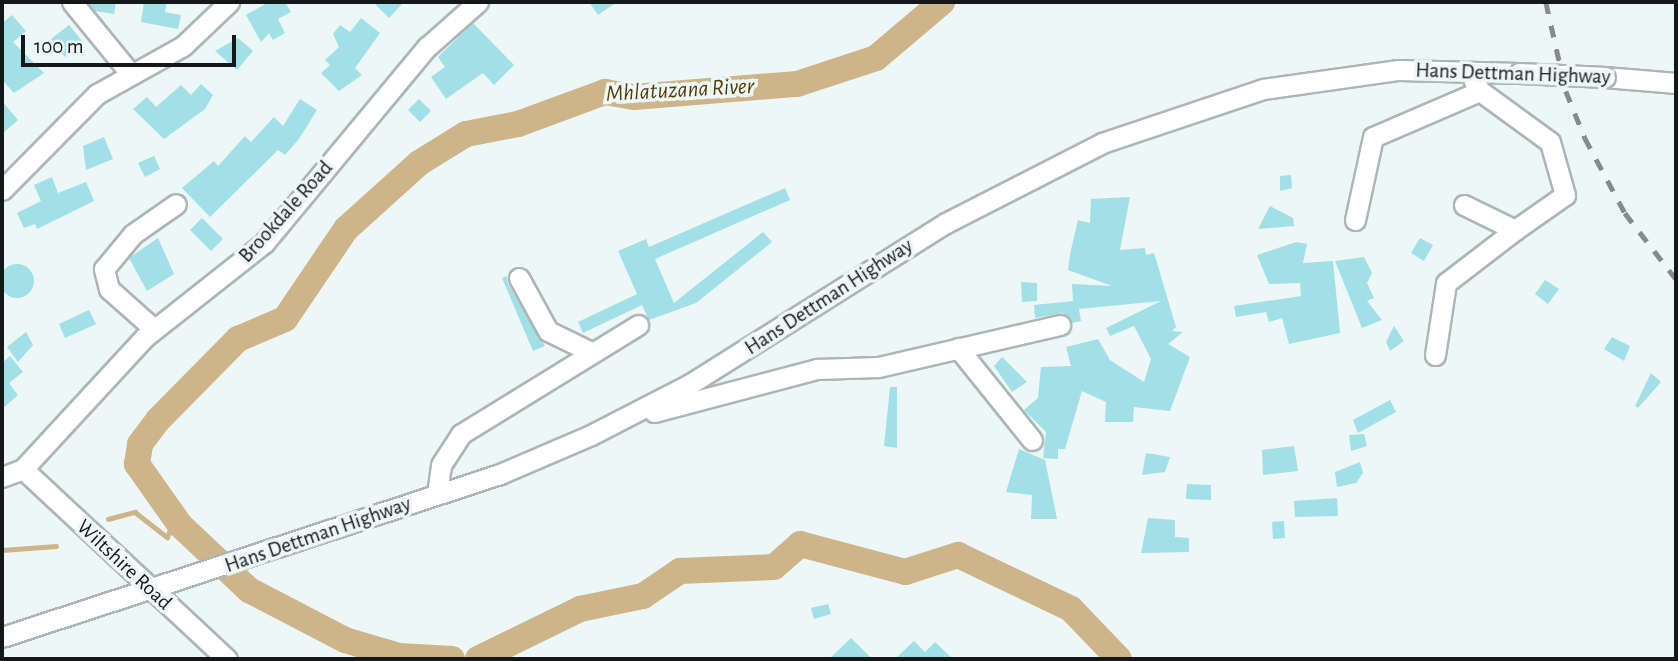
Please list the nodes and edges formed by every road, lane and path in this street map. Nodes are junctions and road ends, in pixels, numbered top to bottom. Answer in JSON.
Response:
{"nodes":[{"id":1,"x":72,"y":2,"type":"edge"},
{"id":2,"x":229,"y":2,"type":"edge"},
{"id":3,"x":478,"y":2,"type":"edge"},
{"id":4,"x":1465,"y":69,"type":"junction"},
{"id":5,"x":130,"y":73,"type":"junction"},
{"id":6,"x":1676,"y":83,"type":"edge"},
{"id":7,"x":1480,"y":91,"type":"junction"},
{"id":8,"x":2,"y":190,"type":"edge"},
{"id":9,"x":176,"y":204,"type":"dead end"},
{"id":10,"x":1464,"y":205,"type":"dead end"},
{"id":11,"x":1354,"y":220,"type":"dead end"},
{"id":12,"x":1515,"y":230,"type":"junction"},
{"id":13,"x":520,"y":278,"type":"dead end"},
{"id":14,"x":1060,"y":325,"type":"dead end"},
{"id":15,"x":638,"y":326,"type":"dead end"},
{"id":16,"x":155,"y":329,"type":"junction"},
{"id":17,"x":958,"y":348,"type":"junction"},
{"id":18,"x":591,"y":352,"type":"junction"},
{"id":19,"x":1435,"y":355,"type":"dead end"},
{"id":20,"x":623,"y":420,"type":"junction"},
{"id":21,"x":1032,"y":440,"type":"dead end"},
{"id":22,"x":23,"y":469,"type":"junction"},
{"id":23,"x":2,"y":477,"type":"edge"},
{"id":24,"x":437,"y":495,"type":"junction"},
{"id":25,"x":152,"y":592,"type":"junction"},
{"id":26,"x":2,"y":637,"type":"edge"},
{"id":27,"x":227,"y":659,"type":"edge"}],
"edges":[{"from":1,"to":5,"type":"street"},
{"from":2,"to":5,"type":"street"},
{"from":3,"to":16,"type":"street","name":"Brookdale Road"},
{"from":4,"to":6,"type":"street","name":"Hans Dettman Highway","bridge":true},
{"from":4,"to":7,"type":"street"},
{"from":4,"to":20,"type":"street","name":"Hans Dettman Highway"},
{"from":5,"to":8,"type":"street"},
{"from":7,"to":11,"type":"street"},
{"from":7,"to":12,"type":"street"},
{"from":9,"to":16,"type":"street"},
{"from":10,"to":12,"type":"street"},
{"from":12,"to":19,"type":"street"},
{"from":13,"to":18,"type":"street"},
{"from":14,"to":17,"type":"street"},
{"from":15,"to":18,"type":"street"},
{"from":16,"to":22,"type":"street","name":"Brookdale Road"},
{"from":17,"to":20,"type":"street"},
{"from":17,"to":21,"type":"street"},
{"from":18,"to":24,"type":"street"},
{"from":20,"to":24,"type":"street","name":"Hans Dettman Highway"},
{"from":22,"to":23,"type":"street"},
{"from":22,"to":25,"type":"street","name":"Wiltshire Road"},
{"from":24,"to":25,"type":"street","name":"Hans Dettman Highway"},
{"from":25,"to":26,"type":"street","name":"Hans Dettman Highway"},
{"from":25,"to":27,"type":"street","name":"Wiltshire Road"}]}
